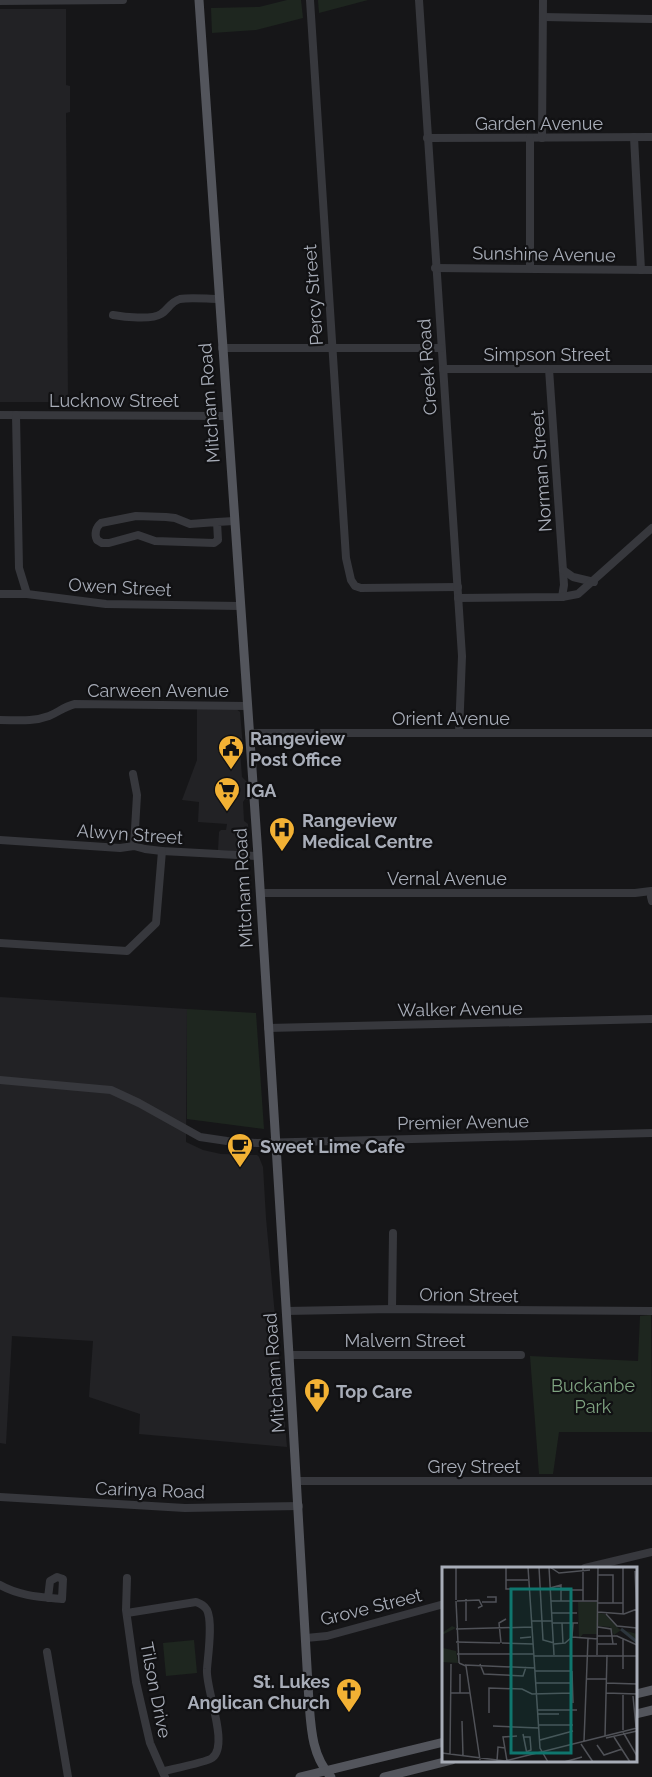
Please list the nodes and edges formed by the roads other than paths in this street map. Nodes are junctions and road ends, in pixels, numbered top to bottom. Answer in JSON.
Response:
{"nodes":[{"id":1,"x":123,"y":0,"type":"edge"},
{"id":2,"x":199,"y":0,"type":"edge"},
{"id":3,"x":310,"y":0,"type":"edge"},
{"id":4,"x":418,"y":0,"type":"edge"},
{"id":5,"x":543,"y":0,"type":"edge"},
{"id":6,"x":0,"y":1,"type":"edge"},
{"id":7,"x":543,"y":17,"type":"junction"},
{"id":8,"x":652,"y":19,"type":"edge"},
{"id":9,"x":634,"y":137,"type":"junction"},
{"id":10,"x":652,"y":137,"type":"edge"},
{"id":11,"x":427,"y":138,"type":"junction"},
{"id":12,"x":530,"y":138,"type":"junction"},
{"id":13,"x":542,"y":138,"type":"junction"},
{"id":14,"x":435,"y":268,"type":"junction"},
{"id":15,"x":530,"y":268,"type":"junction"},
{"id":16,"x":641,"y":270,"type":"junction"},
{"id":17,"x":652,"y":270,"type":"edge"},
{"id":18,"x":219,"y":299,"type":"junction"},
{"id":19,"x":113,"y":315,"type":"dead end"},
{"id":20,"x":332,"y":347,"type":"junction"},
{"id":21,"x":222,"y":348,"type":"junction"},
{"id":22,"x":441,"y":348,"type":"junction"},
{"id":23,"x":442,"y":369,"type":"junction"},
{"id":24,"x":549,"y":369,"type":"junction"},
{"id":25,"x":652,"y":369,"type":"edge"},
{"id":26,"x":0,"y":415,"type":"edge"},
{"id":27,"x":16,"y":415,"type":"junction"},
{"id":28,"x":227,"y":416,"type":"junction"},
{"id":29,"x":234,"y":521,"type":"junction"},
{"id":30,"x":217,"y":522,"type":"junction"},
{"id":31,"x":652,"y":528,"type":"edge"},
{"id":32,"x":563,"y":570,"type":"junction"},
{"id":33,"x":594,"y":582,"type":"junction"},
{"id":34,"x":458,"y":587,"type":"junction"},
{"id":35,"x":0,"y":594,"type":"edge"},
{"id":36,"x":27,"y":594,"type":"junction"},
{"id":37,"x":562,"y":597,"type":"junction"},
{"id":38,"x":458,"y":598,"type":"junction"},
{"id":39,"x":240,"y":606,"type":"junction"},
{"id":40,"x":247,"y":706,"type":"junction"},
{"id":41,"x":0,"y":720,"type":"edge"},
{"id":42,"x":459,"y":732,"type":"junction"},
{"id":43,"x":249,"y":733,"type":"junction"},
{"id":44,"x":652,"y":734,"type":"edge"},
{"id":45,"x":133,"y":774,"type":"dead end"},
{"id":46,"x":0,"y":840,"type":"edge"},
{"id":47,"x":134,"y":846,"type":"junction"},
{"id":48,"x":162,"y":851,"type":"junction"},
{"id":49,"x":258,"y":856,"type":"junction"},
{"id":50,"x":260,"y":893,"type":"junction"},
{"id":51,"x":651,"y":896,"type":"edge"},
{"id":52,"x":0,"y":943,"type":"edge"},
{"id":53,"x":652,"y":1019,"type":"edge"},
{"id":54,"x":268,"y":1028,"type":"junction"},
{"id":55,"x":0,"y":1080,"type":"edge"},
{"id":56,"x":652,"y":1133,"type":"edge"},
{"id":57,"x":275,"y":1141,"type":"junction"},
{"id":58,"x":393,"y":1233,"type":"dead end"},
{"id":59,"x":392,"y":1309,"type":"junction"},
{"id":60,"x":286,"y":1311,"type":"junction"},
{"id":61,"x":652,"y":1311,"type":"edge"},
{"id":62,"x":521,"y":1355,"type":"dead end"},
{"id":63,"x":290,"y":1356,"type":"junction"},
{"id":64,"x":652,"y":1480,"type":"edge"},
{"id":65,"x":297,"y":1481,"type":"junction"},
{"id":66,"x":0,"y":1497,"type":"edge"},
{"id":67,"x":299,"y":1506,"type":"junction"},
{"id":68,"x":652,"y":1552,"type":"edge"},
{"id":69,"x":593,"y":1567,"type":"edge"},
{"id":70,"x":127,"y":1578,"type":"dead end"},
{"id":71,"x":0,"y":1585,"type":"edge"},
{"id":72,"x":48,"y":1598,"type":"dead end"},
{"id":73,"x":442,"y":1605,"type":"edge"},
{"id":74,"x":127,"y":1613,"type":"junction"},
{"id":75,"x":306,"y":1638,"type":"junction"},
{"id":76,"x":47,"y":1652,"type":"dead end"},
{"id":77,"x":652,"y":1690,"type":"edge"},
{"id":78,"x":637,"y":1694,"type":"edge"},
{"id":79,"x":652,"y":1710,"type":"edge"},
{"id":80,"x":637,"y":1714,"type":"edge"},
{"id":81,"x":442,"y":1743,"type":"edge"},
{"id":82,"x":448,"y":1762,"type":"edge"},
{"id":83,"x":164,"y":1774,"type":"edge"},
{"id":84,"x":328,"y":1775,"type":"edge"},
{"id":85,"x":68,"y":1777,"type":"edge"},
{"id":86,"x":300,"y":1777,"type":"edge"},
{"id":87,"x":385,"y":1777,"type":"edge"}],
"edges":[{"from":1,"to":6,"type":"street"},
{"from":2,"to":18,"type":"main road","name":"Mitcham Road"},
{"from":3,"to":20,"type":"street","name":"Percy Street"},
{"from":4,"to":11,"type":"street","name":"Creek Road"},
{"from":5,"to":7,"type":"street"},
{"from":7,"to":8,"type":"street"},
{"from":7,"to":13,"type":"street"},
{"from":9,"to":10,"type":"street","name":"Garden Avenue"},
{"from":9,"to":13,"type":"street","name":"Garden Avenue"},
{"from":9,"to":16,"type":"street"},
{"from":11,"to":12,"type":"street","name":"Garden Avenue"},
{"from":11,"to":14,"type":"street","name":"Creek Road"},
{"from":12,"to":13,"type":"street","name":"Garden Avenue"},
{"from":12,"to":15,"type":"street"},
{"from":14,"to":15,"type":"street","name":"Sunshine Avenue"},
{"from":14,"to":22,"type":"street","name":"Creek Road"},
{"from":15,"to":16,"type":"street","name":"Sunshine Avenue"},
{"from":16,"to":17,"type":"street","name":"Sunshine Avenue"},
{"from":18,"to":19,"type":"street"},
{"from":18,"to":21,"type":"main road","name":"Mitcham Road"},
{"from":20,"to":21,"type":"street"},
{"from":20,"to":22,"type":"street"},
{"from":20,"to":34,"type":"street","name":"Percy Street"},
{"from":21,"to":28,"type":"main road","name":"Mitcham Road"},
{"from":22,"to":23,"type":"street","name":"Creek Road"},
{"from":23,"to":24,"type":"street","name":"Simpson Street"},
{"from":23,"to":34,"type":"street","name":"Creek Road"},
{"from":24,"to":25,"type":"street","name":"Simpson Street"},
{"from":24,"to":32,"type":"street","name":"Norman Street"},
{"from":26,"to":27,"type":"street","name":"Lucknow Street"},
{"from":27,"to":28,"type":"street","name":"Lucknow Street"},
{"from":27,"to":36,"type":"street"},
{"from":28,"to":29,"type":"main road","name":"Mitcham Road"},
{"from":29,"to":30,"type":"street"},
{"from":29,"to":39,"type":"main road","name":"Mitcham Road"},
{"from":30,"to":30,"type":"street"},
{"from":31,"to":33,"type":"street"},
{"from":32,"to":33,"type":"street"},
{"from":32,"to":37,"type":"street","name":"Norman Street"},
{"from":33,"to":37,"type":"street"},
{"from":34,"to":38,"type":"street","name":"Creek Road"},
{"from":35,"to":36,"type":"street","name":"Owen Street"},
{"from":36,"to":39,"type":"street","name":"Owen Street"},
{"from":37,"to":38,"type":"street"},
{"from":38,"to":42,"type":"street","name":"Creek Road"},
{"from":39,"to":40,"type":"main road","name":"Mitcham Road"},
{"from":40,"to":41,"type":"street","name":"Carween Avenue"},
{"from":40,"to":43,"type":"main road","name":"Mitcham Road"},
{"from":42,"to":43,"type":"street","name":"Orient Avenue"},
{"from":42,"to":44,"type":"street","name":"Orient Avenue"},
{"from":43,"to":49,"type":"main road","name":"Mitcham Road"},
{"from":45,"to":47,"type":"street"},
{"from":46,"to":47,"type":"street","name":"Alwyn Street"},
{"from":47,"to":48,"type":"street","name":"Alwyn Street"},
{"from":48,"to":49,"type":"street","name":"Alwyn Street"},
{"from":48,"to":52,"type":"street"},
{"from":49,"to":50,"type":"main road","name":"Mitcham Road"},
{"from":50,"to":51,"type":"street","name":"Vernal Avenue"},
{"from":50,"to":54,"type":"main road","name":"Mitcham Road"},
{"from":53,"to":54,"type":"street","name":"Walker Avenue"},
{"from":54,"to":57,"type":"main road","name":"Mitcham Road"},
{"from":55,"to":57,"type":"street","name":"Premier Avenue"},
{"from":56,"to":57,"type":"street","name":"Premier Avenue"},
{"from":57,"to":60,"type":"main road","name":"Mitcham Road"},
{"from":58,"to":59,"type":"street"},
{"from":59,"to":60,"type":"street","name":"Orion Street"},
{"from":59,"to":61,"type":"street","name":"Orion Street"},
{"from":60,"to":63,"type":"main road","name":"Mitcham Road"},
{"from":62,"to":63,"type":"street","name":"Malvern Street"},
{"from":63,"to":65,"type":"main road","name":"Mitcham Road"},
{"from":64,"to":65,"type":"street","name":"Grey Street"},
{"from":65,"to":67,"type":"main road","name":"Mitcham Road"},
{"from":66,"to":67,"type":"street","name":"Carinya Road"},
{"from":67,"to":75,"type":"main road","name":"Mitcham Road"},
{"from":68,"to":69,"type":"street"},
{"from":70,"to":74,"type":"street","name":"Tilson Drive"},
{"from":71,"to":72,"type":"street"},
{"from":73,"to":75,"type":"street","name":"Grove Street"},
{"from":74,"to":83,"type":"street","name":"Tilson Drive"},
{"from":74,"to":83,"type":"street","name":"Tilson Drive"},
{"from":75,"to":84,"type":"main road","name":"Mitcham Road"},
{"from":76,"to":85,"type":"street"},
{"from":77,"to":78,"type":"main road"},
{"from":79,"to":80,"type":"main road"},
{"from":81,"to":84,"type":"main road"},
{"from":82,"to":87,"type":"main road"},
{"from":84,"to":86,"type":"main road"}]}
